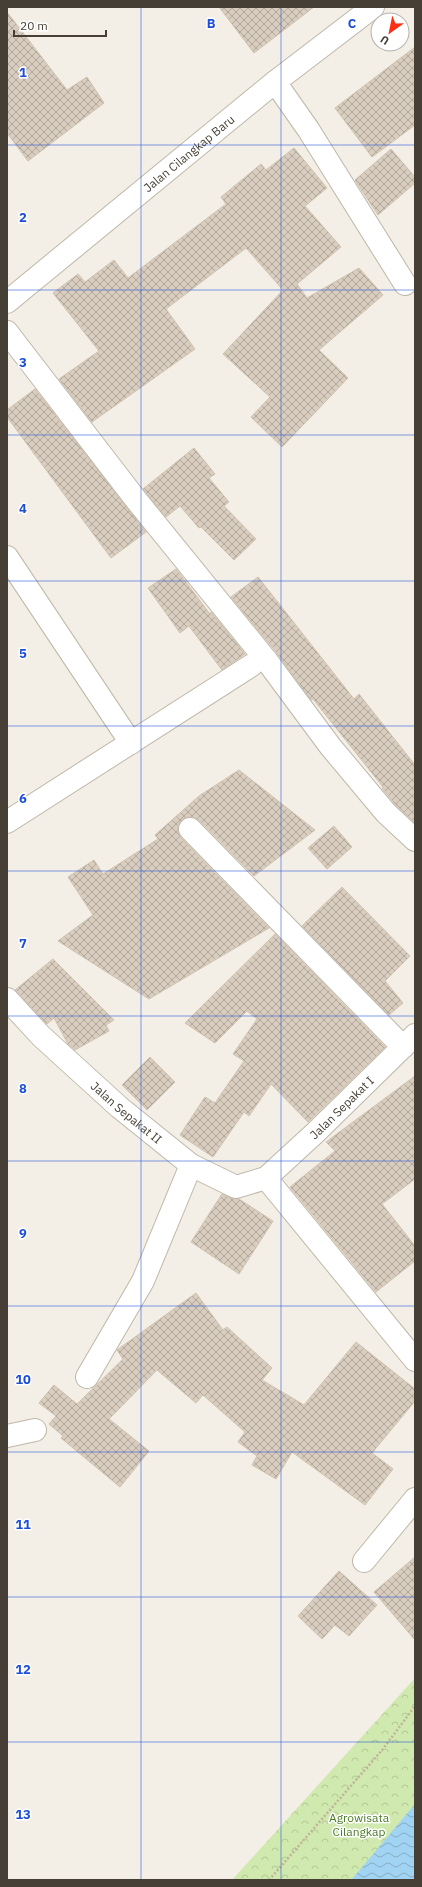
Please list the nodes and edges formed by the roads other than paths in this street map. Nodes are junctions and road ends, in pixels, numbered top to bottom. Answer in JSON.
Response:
{"nodes":[{"id":1,"x":373,"y":7,"type":"edge"},
{"id":2,"x":275,"y":82,"type":"junction"},
{"id":3,"x":405,"y":284,"type":"dead end"},
{"id":4,"x":7,"y":302,"type":"edge"},
{"id":5,"x":7,"y":332,"type":"edge"},
{"id":6,"x":7,"y":557,"type":"edge"},
{"id":7,"x":252,"y":665,"type":"dead end"},
{"id":8,"x":131,"y":743,"type":"junction"},
{"id":9,"x":7,"y":822,"type":"edge"},
{"id":10,"x":190,"y":829,"type":"dead end"},
{"id":11,"x":415,"y":840,"type":"edge"},
{"id":12,"x":7,"y":999,"type":"edge"},
{"id":13,"x":409,"y":1041,"type":"edge"},
{"id":14,"x":191,"y":1165,"type":"junction"},
{"id":15,"x":266,"y":1178,"type":"junction"},
{"id":16,"x":415,"y":1360,"type":"edge"},
{"id":17,"x":87,"y":1377,"type":"dead end"},
{"id":18,"x":35,"y":1430,"type":"dead end"},
{"id":19,"x":7,"y":1436,"type":"edge"},
{"id":20,"x":415,"y":1499,"type":"edge"},
{"id":21,"x":364,"y":1561,"type":"dead end"}],
"edges":[{"from":1,"to":2,"type":"street","name":"Jalan Cilangkap Baru"},
{"from":2,"to":3,"type":"street"},
{"from":2,"to":4,"type":"street","name":"Jalan Cilangkap Baru"},
{"from":5,"to":11,"type":"street"},
{"from":6,"to":8,"type":"street"},
{"from":7,"to":8,"type":"street"},
{"from":8,"to":9,"type":"street"},
{"from":10,"to":13,"type":"street"},
{"from":12,"to":14,"type":"street","name":"Jalan Sepakat II"},
{"from":13,"to":15,"type":"street","name":"Jalan Sepakat I"},
{"from":14,"to":15,"type":"street","name":"Jalan Sepakat II"},
{"from":14,"to":17,"type":"street"},
{"from":15,"to":16,"type":"street"},
{"from":18,"to":19,"type":"street"},
{"from":20,"to":21,"type":"street"}]}
